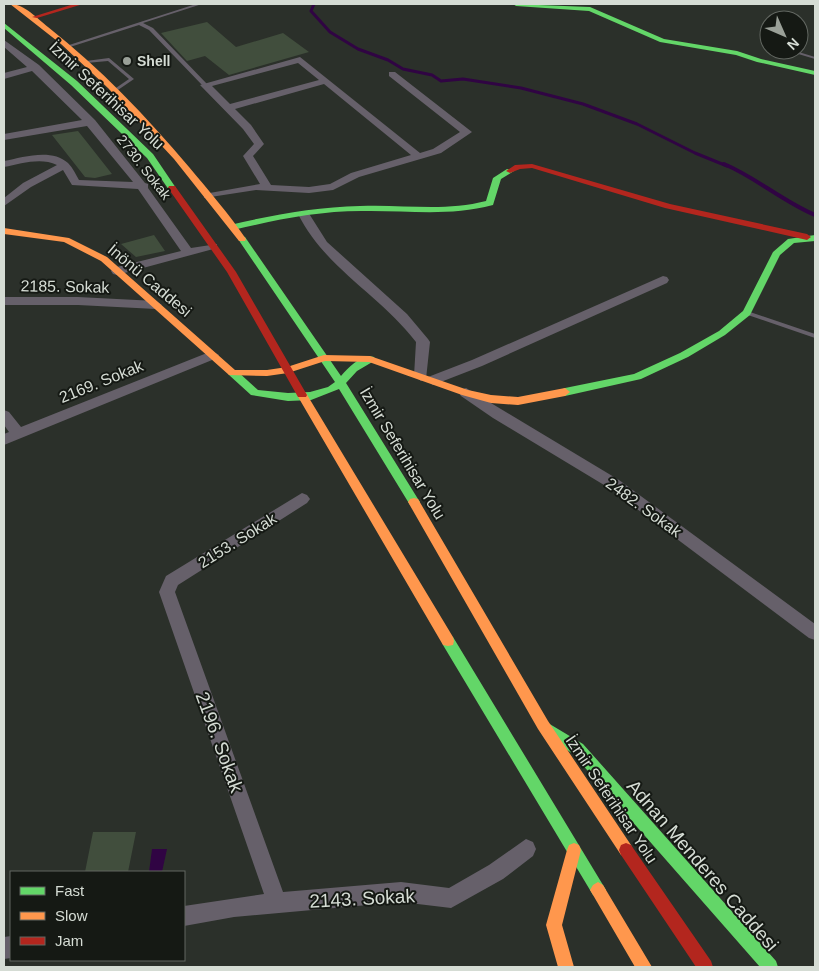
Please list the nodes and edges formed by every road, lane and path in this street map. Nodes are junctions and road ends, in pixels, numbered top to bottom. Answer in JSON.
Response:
{"nodes":[{"id":1,"x":12,"y":4,"type":"edge"},
{"id":2,"x":80,"y":4,"type":"edge"},
{"id":3,"x":200,"y":4,"type":"edge"},
{"id":4,"x":516,"y":4,"type":"edge"},
{"id":5,"x":35,"y":18,"type":"junction"},
{"id":6,"x":139,"y":23,"type":"junction"},
{"id":7,"x":5,"y":27,"type":"edge"},
{"id":8,"x":4,"y":43,"type":"edge"},
{"id":9,"x":68,"y":46,"type":"junction"},
{"id":10,"x":86,"y":62,"type":"junction"},
{"id":11,"x":36,"y":67,"type":"junction"},
{"id":12,"x":815,"y":73,"type":"edge"},
{"id":13,"x":392,"y":74,"type":"dead end"},
{"id":14,"x":4,"y":76,"type":"edge"},
{"id":15,"x":325,"y":81,"type":"junction"},
{"id":16,"x":205,"y":85,"type":"junction"},
{"id":17,"x":115,"y":91,"type":"junction"},
{"id":18,"x":228,"y":108,"type":"junction"},
{"id":19,"x":91,"y":122,"type":"junction"},
{"id":20,"x":4,"y":137,"type":"edge"},
{"id":21,"x":418,"y":156,"type":"junction"},
{"id":22,"x":4,"y":164,"type":"edge"},
{"id":23,"x":64,"y":165,"type":"junction"},
{"id":24,"x":144,"y":186,"type":"junction"},
{"id":25,"x":268,"y":188,"type":"junction"},
{"id":26,"x":208,"y":196,"type":"junction"},
{"id":27,"x":4,"y":203,"type":"edge"},
{"id":28,"x":304,"y":214,"type":"junction"},
{"id":29,"x":233,"y":228,"type":"junction"},
{"id":30,"x":4,"y":231,"type":"edge"},
{"id":31,"x":811,"y":238,"type":"edge"},
{"id":32,"x":213,"y":246,"type":"junction"},
{"id":33,"x":188,"y":253,"type":"junction"},
{"id":34,"x":117,"y":270,"type":"junction"},
{"id":35,"x":664,"y":280,"type":"dead end"},
{"id":36,"x":4,"y":301,"type":"edge"},
{"id":37,"x":156,"y":305,"type":"junction"},
{"id":38,"x":747,"y":313,"type":"junction"},
{"id":39,"x":815,"y":336,"type":"edge"},
{"id":40,"x":212,"y":355,"type":"junction"},
{"id":41,"x":324,"y":358,"type":"junction"},
{"id":42,"x":370,"y":359,"type":"junction"},
{"id":43,"x":288,"y":370,"type":"junction"},
{"id":44,"x":233,"y":373,"type":"junction"},
{"id":45,"x":427,"y":378,"type":"junction"},
{"id":46,"x":342,"y":383,"type":"junction"},
{"id":47,"x":466,"y":392,"type":"junction"},
{"id":48,"x":303,"y":397,"type":"junction"},
{"id":49,"x":4,"y":414,"type":"edge"},
{"id":50,"x":18,"y":434,"type":"junction"},
{"id":51,"x":4,"y":440,"type":"edge"},
{"id":52,"x":302,"y":498,"type":"dead end"},
{"id":53,"x":172,"y":581,"type":"joint"},
{"id":54,"x":815,"y":633,"type":"edge"},
{"id":55,"x":543,"y":725,"type":"junction"},
{"id":56,"x":526,"y":849,"type":"dead end"},
{"id":57,"x":574,"y":850,"type":"junction"},
{"id":58,"x":277,"y":903,"type":"junction"},
{"id":59,"x":185,"y":916,"type":"edge"},
{"id":60,"x":566,"y":967,"type":"edge"},
{"id":61,"x":644,"y":967,"type":"edge"},
{"id":62,"x":705,"y":967,"type":"edge"},
{"id":63,"x":770,"y":967,"type":"edge"}],
"edges":[{"from":1,"to":5,"type":"main road","name":"İzmir Seferihisar Yolu"},
{"from":2,"to":5,"type":"main road"},
{"from":3,"to":6,"type":"lane"},
{"from":4,"to":12,"type":"main road"},
{"from":5,"to":7,"type":"main road"},
{"from":5,"to":9,"type":"main road","name":"İzmir Seferihisar Yolu"},
{"from":6,"to":9,"type":"lane"},
{"from":6,"to":16,"type":"lane"},
{"from":7,"to":32,"type":"main road","name":"İzmir Seferihisar Yolu"},
{"from":8,"to":11,"type":"street","name":"2730. Sokak"},
{"from":9,"to":10,"type":"main road","name":"İzmir Seferihisar Yolu"},
{"from":10,"to":17,"type":"main road","name":"İzmir Seferihisar Yolu"},
{"from":10,"to":17,"type":"lane"},
{"from":11,"to":14,"type":"street"},
{"from":11,"to":19,"type":"street","name":"2730. Sokak"},
{"from":13,"to":21,"type":"street"},
{"from":15,"to":16,"type":"street"},
{"from":15,"to":18,"type":"street"},
{"from":15,"to":21,"type":"street"},
{"from":16,"to":18,"type":"street"},
{"from":17,"to":26,"type":"main road","name":"İzmir Seferihisar Yolu"},
{"from":18,"to":25,"type":"street"},
{"from":19,"to":20,"type":"street"},
{"from":19,"to":24,"type":"street","name":"2730. Sokak"},
{"from":21,"to":25,"type":"street"},
{"from":22,"to":23,"type":"street"},
{"from":23,"to":24,"type":"street"},
{"from":23,"to":27,"type":"street"},
{"from":24,"to":33,"type":"street","name":"2730. Sokak"},
{"from":25,"to":26,"type":"street"},
{"from":26,"to":29,"type":"main road","name":"İzmir Seferihisar Yolu"},
{"from":28,"to":29,"type":"main road"},
{"from":28,"to":31,"type":"main road"},
{"from":28,"to":45,"type":"street"},
{"from":29,"to":41,"type":"main road","name":"İzmir Seferihisar Yolu"},
{"from":30,"to":34,"type":"main road","name":"İnönü Caddesi"},
{"from":31,"to":38,"type":"main road"},
{"from":32,"to":33,"type":"street"},
{"from":32,"to":43,"type":"main road","name":"İzmir Seferihisar Yolu"},
{"from":33,"to":34,"type":"street"},
{"from":34,"to":37,"type":"main road","name":"İnönü Caddesi"},
{"from":35,"to":45,"type":"street"},
{"from":36,"to":37,"type":"street","name":"2185. Sokak"},
{"from":37,"to":40,"type":"main road","name":"İnönü Caddesi"},
{"from":38,"to":39,"type":"lane"},
{"from":38,"to":47,"type":"main road"},
{"from":40,"to":44,"type":"main road","name":"İnönü Caddesi"},
{"from":40,"to":50,"type":"street","name":"2169. Sokak"},
{"from":41,"to":42,"type":"main road"},
{"from":41,"to":43,"type":"main road"},
{"from":41,"to":46,"type":"main road","name":"İzmir Seferihisar Yolu"},
{"from":42,"to":45,"type":"main road"},
{"from":42,"to":46,"type":"main road","name":"İnönü Caddesi"},
{"from":43,"to":44,"type":"main road"},
{"from":43,"to":48,"type":"main road","name":"İzmir Seferihisar Yolu"},
{"from":44,"to":48,"type":"main road","name":"İnönü Caddesi"},
{"from":45,"to":47,"type":"main road"},
{"from":46,"to":48,"type":"main road","name":"İnönü Caddesi"},
{"from":46,"to":55,"type":"main road","name":"İzmir Seferihisar Yolu"},
{"from":47,"to":54,"type":"street","name":"2482. Sokak"},
{"from":48,"to":57,"type":"main road","name":"İzmir Seferihisar Yolu"},
{"from":49,"to":50,"type":"street"},
{"from":50,"to":51,"type":"street","name":"2169. Sokak"},
{"from":52,"to":53,"type":"street","name":"2153. Sokak"},
{"from":53,"to":58,"type":"street","name":"2196. Sokak"},
{"from":55,"to":62,"type":"main road","name":"İzmir Seferihisar Yolu"},
{"from":55,"to":63,"type":"main road","name":"Adnan Menderes Caddesi"},
{"from":56,"to":58,"type":"street","name":"2143. Sokak"},
{"from":57,"to":60,"type":"main road"},
{"from":57,"to":61,"type":"main road","name":"İzmir Seferihisar Yolu"},
{"from":58,"to":59,"type":"street","name":"2143. Sokak"}]}
